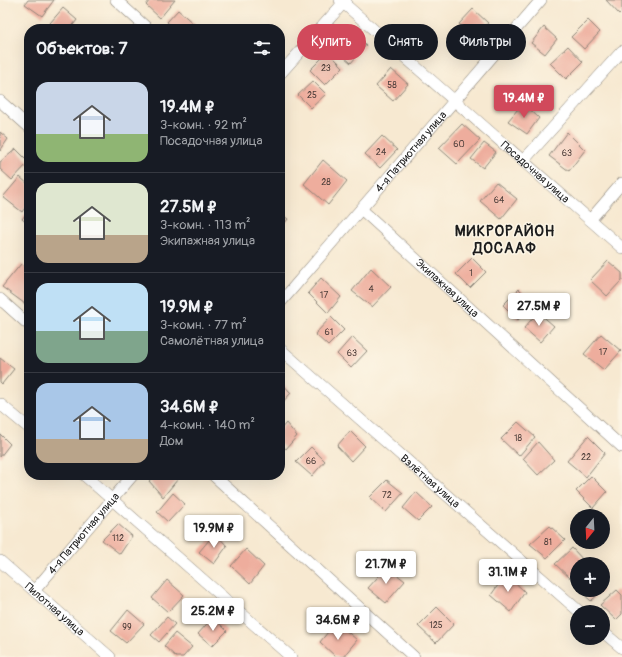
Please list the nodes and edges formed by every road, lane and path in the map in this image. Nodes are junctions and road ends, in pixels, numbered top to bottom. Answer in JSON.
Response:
{"nodes":[{"id":1,"x":116,"y":0,"type":"edge"},
{"id":2,"x":541,"y":0,"type":"edge"},
{"id":3,"x":343,"y":1,"type":"edge"},
{"id":4,"x":142,"y":24,"type":"edge"},
{"id":5,"x":622,"y":51,"type":"edge"},
{"id":6,"x":285,"y":68,"type":"edge"},
{"id":7,"x":0,"y":101,"type":"edge"},
{"id":8,"x":454,"y":101,"type":"junction"},
{"id":9,"x":24,"y":123,"type":"edge"},
{"id":10,"x":522,"y":161,"type":"junction"},
{"id":11,"x":622,"y":183,"type":"edge"},
{"id":12,"x":361,"y":210,"type":"junction"},
{"id":13,"x":590,"y":220,"type":"junction"},
{"id":14,"x":622,"y":248,"type":"edge"},
{"id":15,"x":285,"y":297,"type":"edge"},
{"id":16,"x":0,"y":299,"type":"edge"},
{"id":17,"x":24,"y":321,"type":"edge"},
{"id":18,"x":285,"y":353,"type":"edge"},
{"id":19,"x":0,"y":404,"type":"edge"},
{"id":20,"x":24,"y":424,"type":"edge"},
{"id":21,"x":622,"y":447,"type":"edge"},
{"id":22,"x":90,"y":480,"type":"edge"},
{"id":23,"x":129,"y":480,"type":"edge"},
{"id":24,"x":219,"y":480,"type":"edge"},
{"id":25,"x":112,"y":499,"type":"junction"},
{"id":26,"x":0,"y":561,"type":"edge"},
{"id":27,"x":34,"y":591,"type":"junction"},
{"id":28,"x":572,"y":605,"type":"edge"},
{"id":29,"x":610,"y":638,"type":"edge"},
{"id":30,"x":622,"y":648,"type":"edge"},
{"id":31,"x":110,"y":657,"type":"edge"},
{"id":32,"x":292,"y":657,"type":"edge"},
{"id":33,"x":414,"y":657,"type":"edge"}],
"edges":[{"from":1,"to":4,"type":"street"},
{"from":2,"to":8,"type":"street","name":"4-я Патриотная улица"},
{"from":3,"to":6,"type":"street"},
{"from":3,"to":8,"type":"street","name":"Посадочная улица"},
{"from":5,"to":10,"type":"street"},
{"from":7,"to":9,"type":"street"},
{"from":8,"to":10,"type":"street","name":"Посадочная улица"},
{"from":8,"to":12,"type":"street","name":"4-я Патриотная улица"},
{"from":10,"to":13,"type":"street","name":"Посадочная улица"},
{"from":11,"to":13,"type":"street"},
{"from":12,"to":15,"type":"street","name":"4-я Патриотная улица"},
{"from":12,"to":21,"type":"street","name":"Экипажная улица"},
{"from":13,"to":14,"type":"street","name":"Посадочная улица"},
{"from":16,"to":17,"type":"street"},
{"from":18,"to":28,"type":"street","name":"Взлётная улица"},
{"from":19,"to":20,"type":"street"},
{"from":22,"to":25,"type":"street"},
{"from":23,"to":25,"type":"street","name":"4-я Патриотная улица"},
{"from":24,"to":33,"type":"street"},
{"from":25,"to":27,"type":"street","name":"4-я Патриотная улица"},
{"from":25,"to":32,"type":"street"},
{"from":26,"to":27,"type":"street","name":"Пилотная улица"},
{"from":27,"to":31,"type":"street","name":"Пилотная улица"},
{"from":29,"to":30,"type":"street"}]}
